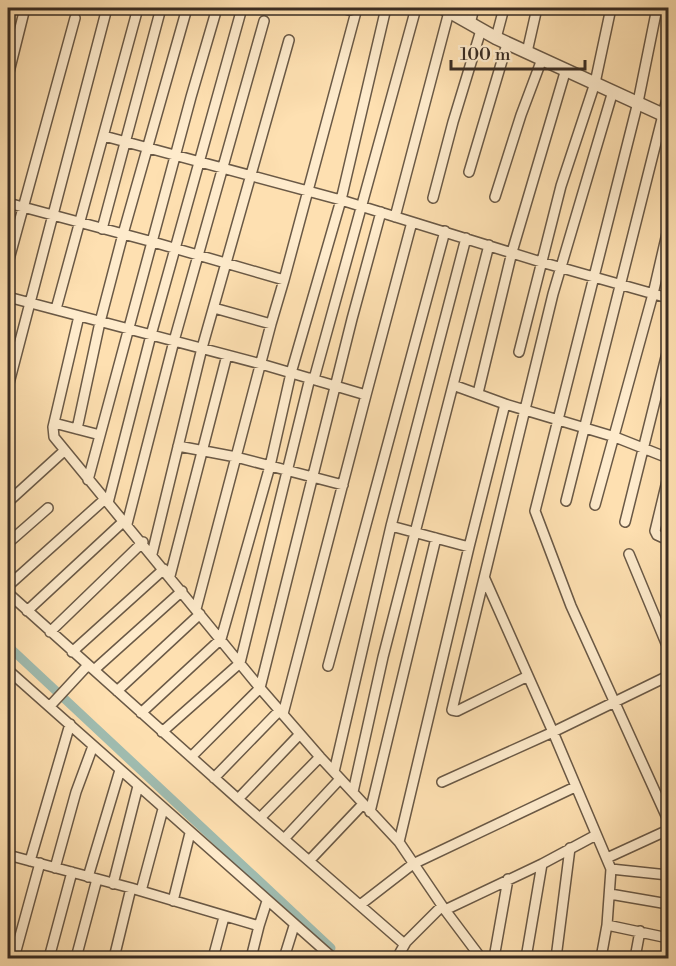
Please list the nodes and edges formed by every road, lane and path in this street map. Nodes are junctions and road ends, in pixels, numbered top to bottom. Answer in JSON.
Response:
{"nodes":[{"id":1,"x":26,"y":8,"type":"edge"},
{"id":2,"x":107,"y":8,"type":"edge"},
{"id":3,"x":138,"y":8,"type":"edge"},
{"id":4,"x":161,"y":8,"type":"edge"},
{"id":5,"x":187,"y":8,"type":"edge"},
{"id":6,"x":218,"y":8,"type":"edge"},
{"id":7,"x":242,"y":8,"type":"edge"},
{"id":8,"x":342,"y":8,"type":"edge"},
{"id":9,"x":386,"y":8,"type":"edge"},
{"id":10,"x":416,"y":8,"type":"edge"},
{"id":11,"x":474,"y":8,"type":"edge"},
{"id":12,"x":504,"y":8,"type":"edge"},
{"id":13,"x":537,"y":8,"type":"edge"},
{"id":14,"x":611,"y":8,"type":"edge"},
{"id":15,"x":657,"y":8,"type":"edge"},
{"id":16,"x":447,"y":9,"type":"edge"},
{"id":17,"x":357,"y":10,"type":"edge"},
{"id":18,"x":75,"y":18,"type":"dead end"},
{"id":19,"x":264,"y":21,"type":"dead end"},
{"id":20,"x":475,"y":27,"type":"junction"},
{"id":21,"x":289,"y":40,"type":"dead end"},
{"id":22,"x":502,"y":41,"type":"junction"},
{"id":23,"x":527,"y":52,"type":"junction"},
{"id":24,"x":542,"y":58,"type":"junction"},
{"id":25,"x":566,"y":69,"type":"junction"},
{"id":26,"x":8,"y":76,"type":"edge"},
{"id":27,"x":595,"y":83,"type":"junction"},
{"id":28,"x":613,"y":91,"type":"junction"},
{"id":29,"x":669,"y":95,"type":"edge"},
{"id":30,"x":638,"y":102,"type":"junction"},
{"id":31,"x":666,"y":116,"type":"edge"},
{"id":32,"x":104,"y":136,"type":"junction"},
{"id":33,"x":125,"y":140,"type":"junction"},
{"id":34,"x":148,"y":147,"type":"junction"},
{"id":35,"x":176,"y":154,"type":"junction"},
{"id":36,"x":199,"y":162,"type":"junction"},
{"id":37,"x":222,"y":169,"type":"junction"},
{"id":38,"x":469,"y":172,"type":"dead end"},
{"id":39,"x":250,"y":177,"type":"junction"},
{"id":40,"x":308,"y":191,"type":"junction"},
{"id":41,"x":495,"y":197,"type":"dead end"},
{"id":42,"x":434,"y":198,"type":"dead end"},
{"id":43,"x":341,"y":200,"type":"junction"},
{"id":44,"x":8,"y":203,"type":"edge"},
{"id":45,"x":361,"y":206,"type":"junction"},
{"id":46,"x":22,"y":207,"type":"junction"},
{"id":47,"x":381,"y":212,"type":"junction"},
{"id":48,"x":53,"y":214,"type":"junction"},
{"id":49,"x":395,"y":217,"type":"junction"},
{"id":50,"x":412,"y":222,"type":"junction"},
{"id":51,"x":80,"y":223,"type":"junction"},
{"id":52,"x":102,"y":229,"type":"junction"},
{"id":53,"x":669,"y":229,"type":"edge"},
{"id":54,"x":445,"y":231,"type":"junction"},
{"id":55,"x":123,"y":234,"type":"junction"},
{"id":56,"x":465,"y":238,"type":"junction"},
{"id":57,"x":153,"y":242,"type":"junction"},
{"id":58,"x":489,"y":245,"type":"junction"},
{"id":59,"x":175,"y":248,"type":"junction"},
{"id":60,"x":513,"y":252,"type":"junction"},
{"id":61,"x":197,"y":254,"type":"junction"},
{"id":62,"x":541,"y":262,"type":"junction"},
{"id":63,"x":8,"y":263,"type":"edge"},
{"id":64,"x":226,"y":264,"type":"junction"},
{"id":65,"x":560,"y":267,"type":"junction"},
{"id":66,"x":593,"y":277,"type":"junction"},
{"id":67,"x":284,"y":280,"type":"junction"},
{"id":68,"x":621,"y":285,"type":"junction"},
{"id":69,"x":653,"y":294,"type":"junction"},
{"id":70,"x":8,"y":298,"type":"edge"},
{"id":71,"x":669,"y":298,"type":"edge"},
{"id":72,"x":30,"y":302,"type":"junction"},
{"id":73,"x":213,"y":308,"type":"junction"},
{"id":74,"x":56,"y":309,"type":"junction"},
{"id":75,"x":79,"y":316,"type":"junction"},
{"id":76,"x":100,"y":322,"type":"junction"},
{"id":77,"x":271,"y":324,"type":"junction"},
{"id":78,"x":129,"y":329,"type":"junction"},
{"id":79,"x":151,"y":335,"type":"junction"},
{"id":80,"x":174,"y":341,"type":"junction"},
{"id":81,"x":202,"y":348,"type":"junction"},
{"id":82,"x":669,"y":349,"type":"edge"},
{"id":83,"x":519,"y":352,"type":"dead end"},
{"id":84,"x":227,"y":355,"type":"junction"},
{"id":85,"x":261,"y":363,"type":"junction"},
{"id":86,"x":291,"y":373,"type":"junction"},
{"id":87,"x":312,"y":379,"type":"junction"},
{"id":88,"x":337,"y":386,"type":"junction"},
{"id":89,"x":453,"y":386,"type":"junction"},
{"id":90,"x":8,"y":387,"type":"edge"},
{"id":91,"x":478,"y":393,"type":"junction"},
{"id":92,"x":366,"y":395,"type":"junction"},
{"id":93,"x":505,"y":404,"type":"junction"},
{"id":94,"x":525,"y":410,"type":"junction"},
{"id":95,"x":558,"y":419,"type":"junction"},
{"id":96,"x":54,"y":423,"type":"junction"},
{"id":97,"x":586,"y":428,"type":"junction"},
{"id":98,"x":77,"y":429,"type":"junction"},
{"id":99,"x":100,"y":435,"type":"junction"},
{"id":100,"x":615,"y":437,"type":"junction"},
{"id":101,"x":178,"y":446,"type":"junction"},
{"id":102,"x":644,"y":448,"type":"junction"},
{"id":103,"x":202,"y":450,"type":"junction"},
{"id":104,"x":64,"y":451,"type":"junction"},
{"id":105,"x":236,"y":457,"type":"junction"},
{"id":106,"x":669,"y":458,"type":"edge"},
{"id":107,"x":270,"y":466,"type":"junction"},
{"id":108,"x":289,"y":472,"type":"junction"},
{"id":109,"x":669,"y":477,"type":"edge"},
{"id":110,"x":314,"y":478,"type":"junction"},
{"id":111,"x":88,"y":480,"type":"junction"},
{"id":112,"x":343,"y":484,"type":"junction"},
{"id":113,"x":107,"y":501,"type":"junction"},
{"id":114,"x":566,"y":501,"type":"dead end"},
{"id":115,"x":8,"y":502,"type":"edge"},
{"id":116,"x":595,"y":506,"type":"dead end"},
{"id":117,"x":48,"y":508,"type":"dead end"},
{"id":118,"x":625,"y":522,"type":"dead end"},
{"id":119,"x":126,"y":523,"type":"junction"},
{"id":120,"x":390,"y":526,"type":"junction"},
{"id":121,"x":416,"y":533,"type":"junction"},
{"id":122,"x":436,"y":538,"type":"junction"},
{"id":123,"x":669,"y":540,"type":"edge"},
{"id":124,"x":142,"y":542,"type":"junction"},
{"id":125,"x":8,"y":543,"type":"edge"},
{"id":126,"x":469,"y":547,"type":"junction"},
{"id":127,"x":152,"y":554,"type":"junction"},
{"id":128,"x":629,"y":554,"type":"dead end"},
{"id":129,"x":167,"y":573,"type":"junction"},
{"id":130,"x":485,"y":579,"type":"junction"},
{"id":131,"x":8,"y":586,"type":"edge"},
{"id":132,"x":182,"y":591,"type":"junction"},
{"id":133,"x":8,"y":593,"type":"edge"},
{"id":134,"x":27,"y":611,"type":"junction"},
{"id":135,"x":198,"y":611,"type":"junction"},
{"id":136,"x":50,"y":632,"type":"junction"},
{"id":137,"x":221,"y":639,"type":"junction"},
{"id":138,"x":669,"y":648,"type":"edge"},
{"id":139,"x":72,"y":652,"type":"junction"},
{"id":140,"x":240,"y":663,"type":"junction"},
{"id":141,"x":328,"y":666,"type":"dead end"},
{"id":142,"x":91,"y":668,"type":"junction"},
{"id":143,"x":8,"y":670,"type":"edge"},
{"id":144,"x":528,"y":676,"type":"junction"},
{"id":145,"x":669,"y":676,"type":"edge"},
{"id":146,"x":260,"y":688,"type":"junction"},
{"id":147,"x":117,"y":691,"type":"junction"},
{"id":148,"x":615,"y":702,"type":"junction"},
{"id":149,"x":50,"y":706,"type":"junction"},
{"id":150,"x":282,"y":712,"type":"junction"},
{"id":151,"x":141,"y":713,"type":"junction"},
{"id":152,"x":70,"y":724,"type":"junction"},
{"id":153,"x":162,"y":732,"type":"junction"},
{"id":154,"x":553,"y":732,"type":"junction"},
{"id":155,"x":300,"y":734,"type":"junction"},
{"id":156,"x":93,"y":746,"type":"junction"},
{"id":157,"x":191,"y":757,"type":"junction"},
{"id":158,"x":320,"y":757,"type":"junction"},
{"id":159,"x":120,"y":770,"type":"junction"},
{"id":160,"x":337,"y":775,"type":"junction"},
{"id":161,"x":214,"y":778,"type":"junction"},
{"id":162,"x":442,"y":782,"type":"dead end"},
{"id":163,"x":138,"y":786,"type":"junction"},
{"id":164,"x":575,"y":787,"type":"junction"},
{"id":165,"x":352,"y":792,"type":"junction"},
{"id":166,"x":238,"y":799,"type":"junction"},
{"id":167,"x":163,"y":808,"type":"junction"},
{"id":168,"x":366,"y":808,"type":"junction"},
{"id":169,"x":260,"y":818,"type":"junction"},
{"id":170,"x":669,"y":820,"type":"edge"},
{"id":171,"x":669,"y":830,"type":"edge"},
{"id":172,"x":190,"y":833,"type":"junction"},
{"id":173,"x":596,"y":835,"type":"junction"},
{"id":174,"x":284,"y":839,"type":"junction"},
{"id":175,"x":399,"y":843,"type":"junction"},
{"id":176,"x":570,"y":848,"type":"junction"},
{"id":177,"x":8,"y":855,"type":"edge"},
{"id":178,"x":607,"y":858,"type":"junction"},
{"id":179,"x":309,"y":861,"type":"junction"},
{"id":180,"x":35,"y":862,"type":"junction"},
{"id":181,"x":413,"y":864,"type":"junction"},
{"id":182,"x":542,"y":864,"type":"junction"},
{"id":183,"x":55,"y":868,"type":"junction"},
{"id":184,"x":611,"y":868,"type":"junction"},
{"id":185,"x":72,"y":872,"type":"junction"},
{"id":186,"x":669,"y":875,"type":"edge"},
{"id":187,"x":92,"y":878,"type":"junction"},
{"id":188,"x":508,"y":879,"type":"junction"},
{"id":189,"x":113,"y":884,"type":"junction"},
{"id":190,"x":131,"y":888,"type":"junction"},
{"id":191,"x":141,"y":891,"type":"junction"},
{"id":192,"x":610,"y":894,"type":"junction"},
{"id":193,"x":173,"y":901,"type":"junction"},
{"id":194,"x":267,"y":901,"type":"junction"},
{"id":195,"x":669,"y":904,"type":"edge"},
{"id":196,"x":360,"y":905,"type":"junction"},
{"id":197,"x":443,"y":908,"type":"junction"},
{"id":198,"x":224,"y":917,"type":"junction"},
{"id":199,"x":607,"y":925,"type":"junction"},
{"id":200,"x":259,"y":926,"type":"junction"},
{"id":201,"x":294,"y":926,"type":"junction"},
{"id":202,"x":640,"y":931,"type":"junction"},
{"id":203,"x":669,"y":938,"type":"edge"},
{"id":204,"x":406,"y":942,"type":"junction"},
{"id":205,"x":14,"y":958,"type":"edge"},
{"id":206,"x":49,"y":958,"type":"edge"},
{"id":207,"x":76,"y":958,"type":"edge"},
{"id":208,"x":114,"y":958,"type":"edge"},
{"id":209,"x":213,"y":958,"type":"edge"},
{"id":210,"x":251,"y":958,"type":"edge"},
{"id":211,"x":284,"y":958,"type":"edge"},
{"id":212,"x":333,"y":958,"type":"edge"},
{"id":213,"x":397,"y":958,"type":"edge"},
{"id":214,"x":481,"y":958,"type":"edge"},
{"id":215,"x":494,"y":958,"type":"edge"},
{"id":216,"x":526,"y":958,"type":"edge"},
{"id":217,"x":556,"y":958,"type":"edge"},
{"id":218,"x":601,"y":958,"type":"edge"},
{"id":219,"x":635,"y":958,"type":"edge"}],
"edges":[{"from":1,"to":26,"type":"street"},
{"from":2,"to":48,"type":"street"},
{"from":3,"to":32,"type":"street"},
{"from":4,"to":33,"type":"street"},
{"from":5,"to":34,"type":"street"},
{"from":6,"to":35,"type":"street"},
{"from":7,"to":36,"type":"street"},
{"from":8,"to":17,"type":"street"},
{"from":9,"to":43,"type":"street"},
{"from":10,"to":45,"type":"street"},
{"from":11,"to":20,"type":"street"},
{"from":12,"to":22,"type":"street"},
{"from":13,"to":23,"type":"street"},
{"from":14,"to":27,"type":"street"},
{"from":15,"to":30,"type":"street"},
{"from":16,"to":20,"type":"street"},
{"from":16,"to":49,"type":"street"},
{"from":17,"to":40,"type":"street"},
{"from":18,"to":46,"type":"street"},
{"from":19,"to":37,"type":"street"},
{"from":20,"to":22,"type":"street"},
{"from":20,"to":42,"type":"street"},
{"from":21,"to":39,"type":"street"},
{"from":22,"to":23,"type":"street"},
{"from":22,"to":38,"type":"street"},
{"from":23,"to":24,"type":"street"},
{"from":24,"to":25,"type":"street"},
{"from":24,"to":41,"type":"street"},
{"from":25,"to":27,"type":"street"},
{"from":25,"to":60,"type":"street"},
{"from":27,"to":28,"type":"street"},
{"from":27,"to":62,"type":"street"},
{"from":28,"to":30,"type":"street"},
{"from":28,"to":65,"type":"street"},
{"from":29,"to":31,"type":"street"},
{"from":30,"to":31,"type":"street"},
{"from":30,"to":66,"type":"street"},
{"from":31,"to":68,"type":"street"},
{"from":32,"to":33,"type":"street"},
{"from":32,"to":51,"type":"street"},
{"from":33,"to":34,"type":"street"},
{"from":33,"to":52,"type":"street"},
{"from":34,"to":35,"type":"street"},
{"from":34,"to":55,"type":"street"},
{"from":35,"to":36,"type":"street"},
{"from":35,"to":57,"type":"street"},
{"from":36,"to":37,"type":"street"},
{"from":36,"to":59,"type":"street"},
{"from":37,"to":39,"type":"street"},
{"from":37,"to":61,"type":"street"},
{"from":39,"to":40,"type":"street"},
{"from":39,"to":64,"type":"street"},
{"from":40,"to":43,"type":"street"},
{"from":40,"to":67,"type":"street"},
{"from":43,"to":45,"type":"street"},
{"from":43,"to":86,"type":"street"},
{"from":44,"to":46,"type":"street"},
{"from":45,"to":47,"type":"street"},
{"from":45,"to":87,"type":"street"},
{"from":46,"to":48,"type":"street"},
{"from":46,"to":63,"type":"street"},
{"from":47,"to":49,"type":"street"},
{"from":47,"to":88,"type":"street"},
{"from":48,"to":51,"type":"street"},
{"from":48,"to":72,"type":"street"},
{"from":49,"to":50,"type":"street"},
{"from":50,"to":54,"type":"street"},
{"from":50,"to":92,"type":"street"},
{"from":51,"to":52,"type":"street"},
{"from":51,"to":74,"type":"street"},
{"from":52,"to":55,"type":"street"},
{"from":53,"to":69,"type":"street"},
{"from":54,"to":56,"type":"street"},
{"from":54,"to":141,"type":"street"},
{"from":55,"to":57,"type":"street"},
{"from":55,"to":76,"type":"street"},
{"from":56,"to":58,"type":"street"},
{"from":56,"to":120,"type":"street"},
{"from":57,"to":59,"type":"street"},
{"from":57,"to":78,"type":"street"},
{"from":58,"to":60,"type":"street"},
{"from":58,"to":89,"type":"street"},
{"from":59,"to":61,"type":"street"},
{"from":59,"to":79,"type":"street"},
{"from":60,"to":62,"type":"street"},
{"from":60,"to":91,"type":"street"},
{"from":61,"to":64,"type":"street"},
{"from":61,"to":80,"type":"street"},
{"from":62,"to":65,"type":"street"},
{"from":62,"to":83,"type":"street"},
{"from":64,"to":67,"type":"street"},
{"from":64,"to":73,"type":"street"},
{"from":65,"to":66,"type":"street"},
{"from":65,"to":94,"type":"street"},
{"from":66,"to":68,"type":"street"},
{"from":66,"to":95,"type":"street"},
{"from":67,"to":77,"type":"street"},
{"from":68,"to":69,"type":"street"},
{"from":68,"to":97,"type":"street"},
{"from":69,"to":71,"type":"street"},
{"from":69,"to":100,"type":"street"},
{"from":70,"to":72,"type":"street"},
{"from":72,"to":74,"type":"street"},
{"from":72,"to":90,"type":"street"},
{"from":73,"to":77,"type":"street"},
{"from":73,"to":81,"type":"street"},
{"from":74,"to":75,"type":"street"},
{"from":75,"to":76,"type":"street"},
{"from":75,"to":96,"type":"street"},
{"from":76,"to":78,"type":"street"},
{"from":76,"to":98,"type":"street"},
{"from":77,"to":85,"type":"street"},
{"from":78,"to":79,"type":"street"},
{"from":78,"to":99,"type":"street"},
{"from":79,"to":80,"type":"street"},
{"from":79,"to":113,"type":"street"},
{"from":80,"to":81,"type":"street"},
{"from":80,"to":119,"type":"street"},
{"from":81,"to":84,"type":"street"},
{"from":81,"to":101,"type":"street"},
{"from":82,"to":102,"type":"street"},
{"from":84,"to":85,"type":"street"},
{"from":84,"to":103,"type":"street"},
{"from":85,"to":86,"type":"street"},
{"from":85,"to":105,"type":"street"},
{"from":86,"to":87,"type":"street"},
{"from":86,"to":107,"type":"street"},
{"from":87,"to":88,"type":"street"},
{"from":87,"to":108,"type":"street"},
{"from":88,"to":92,"type":"street"},
{"from":88,"to":110,"type":"street"},
{"from":89,"to":91,"type":"street"},
{"from":89,"to":121,"type":"street"},
{"from":91,"to":93,"type":"street"},
{"from":92,"to":112,"type":"street"},
{"from":93,"to":94,"type":"street"},
{"from":93,"to":126,"type":"street"},
{"from":94,"to":95,"type":"street"},
{"from":94,"to":130,"type":"street"},
{"from":95,"to":97,"type":"street"},
{"from":95,"to":148,"type":"street"},
{"from":96,"to":98,"type":"street"},
{"from":96,"to":104,"type":"street"},
{"from":97,"to":100,"type":"street"},
{"from":97,"to":114,"type":"street"},
{"from":98,"to":99,"type":"street"},
{"from":99,"to":111,"type":"street"},
{"from":100,"to":102,"type":"street"},
{"from":100,"to":116,"type":"street"},
{"from":101,"to":103,"type":"street"},
{"from":101,"to":127,"type":"street"},
{"from":102,"to":106,"type":"street"},
{"from":102,"to":118,"type":"street"},
{"from":103,"to":105,"type":"street"},
{"from":103,"to":129,"type":"street"},
{"from":104,"to":111,"type":"street"},
{"from":104,"to":115,"type":"street"},
{"from":105,"to":107,"type":"street"},
{"from":105,"to":135,"type":"street"},
{"from":107,"to":108,"type":"street"},
{"from":107,"to":137,"type":"street"},
{"from":108,"to":110,"type":"street"},
{"from":108,"to":140,"type":"street"},
{"from":109,"to":123,"type":"street"},
{"from":110,"to":112,"type":"street"},
{"from":110,"to":146,"type":"street"},
{"from":111,"to":113,"type":"street"},
{"from":112,"to":150,"type":"street"},
{"from":113,"to":119,"type":"street"},
{"from":113,"to":131,"type":"street"},
{"from":117,"to":125,"type":"street"},
{"from":119,"to":124,"type":"street"},
{"from":119,"to":134,"type":"street"},
{"from":120,"to":121,"type":"street"},
{"from":120,"to":160,"type":"street"},
{"from":121,"to":122,"type":"street"},
{"from":121,"to":165,"type":"street"},
{"from":122,"to":126,"type":"street"},
{"from":122,"to":168,"type":"street"},
{"from":124,"to":127,"type":"street"},
{"from":124,"to":136,"type":"street"},
{"from":126,"to":175,"type":"street"},
{"from":127,"to":129,"type":"street"},
{"from":128,"to":138,"type":"street"},
{"from":129,"to":132,"type":"street"},
{"from":129,"to":139,"type":"street"},
{"from":130,"to":144,"type":"street"},
{"from":130,"to":144,"type":"street"},
{"from":132,"to":135,"type":"street"},
{"from":132,"to":142,"type":"street"},
{"from":133,"to":134,"type":"street"},
{"from":134,"to":136,"type":"street"},
{"from":135,"to":137,"type":"street"},
{"from":135,"to":147,"type":"street"},
{"from":136,"to":139,"type":"street"},
{"from":137,"to":140,"type":"street"},
{"from":137,"to":151,"type":"street"},
{"from":139,"to":142,"type":"street"},
{"from":140,"to":146,"type":"street"},
{"from":140,"to":153,"type":"street"},
{"from":142,"to":147,"type":"street"},
{"from":142,"to":149,"type":"street"},
{"from":143,"to":149,"type":"street"},
{"from":144,"to":154,"type":"street"},
{"from":145,"to":148,"type":"street"},
{"from":146,"to":150,"type":"street"},
{"from":146,"to":157,"type":"street"},
{"from":147,"to":151,"type":"street"},
{"from":148,"to":154,"type":"street"},
{"from":148,"to":170,"type":"street"},
{"from":149,"to":152,"type":"street"},
{"from":150,"to":155,"type":"street"},
{"from":150,"to":161,"type":"street"},
{"from":151,"to":153,"type":"street"},
{"from":152,"to":156,"type":"street"},
{"from":152,"to":180,"type":"street"},
{"from":153,"to":157,"type":"street"},
{"from":154,"to":162,"type":"street"},
{"from":154,"to":164,"type":"street"},
{"from":155,"to":158,"type":"street"},
{"from":155,"to":166,"type":"street"},
{"from":156,"to":159,"type":"street"},
{"from":156,"to":183,"type":"street"},
{"from":157,"to":161,"type":"street"},
{"from":158,"to":160,"type":"street"},
{"from":158,"to":169,"type":"street"},
{"from":159,"to":163,"type":"street"},
{"from":159,"to":187,"type":"street"},
{"from":160,"to":165,"type":"street"},
{"from":160,"to":174,"type":"street"},
{"from":161,"to":166,"type":"street"},
{"from":163,"to":167,"type":"street"},
{"from":163,"to":189,"type":"street"},
{"from":164,"to":173,"type":"street"},
{"from":164,"to":181,"type":"street"},
{"from":165,"to":168,"type":"street"},
{"from":166,"to":169,"type":"street"},
{"from":167,"to":172,"type":"street"},
{"from":167,"to":191,"type":"street"},
{"from":168,"to":175,"type":"street"},
{"from":168,"to":179,"type":"street"},
{"from":169,"to":174,"type":"street"},
{"from":171,"to":178,"type":"street"},
{"from":172,"to":193,"type":"street"},
{"from":172,"to":194,"type":"street"},
{"from":173,"to":176,"type":"street"},
{"from":173,"to":178,"type":"street"},
{"from":174,"to":179,"type":"street"},
{"from":175,"to":181,"type":"street"},
{"from":176,"to":182,"type":"street"},
{"from":176,"to":217,"type":"street"},
{"from":177,"to":180,"type":"street"},
{"from":178,"to":184,"type":"street"},
{"from":179,"to":196,"type":"street"},
{"from":180,"to":183,"type":"street"},
{"from":180,"to":205,"type":"street"},
{"from":181,"to":196,"type":"street"},
{"from":181,"to":197,"type":"street"},
{"from":182,"to":188,"type":"street"},
{"from":182,"to":216,"type":"street"},
{"from":183,"to":185,"type":"street"},
{"from":184,"to":186,"type":"street"},
{"from":184,"to":192,"type":"street"},
{"from":185,"to":187,"type":"street"},
{"from":185,"to":206,"type":"street"},
{"from":187,"to":189,"type":"street"},
{"from":187,"to":207,"type":"street"},
{"from":188,"to":197,"type":"street"},
{"from":188,"to":215,"type":"street"},
{"from":189,"to":190,"type":"street"},
{"from":190,"to":191,"type":"street"},
{"from":190,"to":208,"type":"street"},
{"from":191,"to":193,"type":"street"},
{"from":192,"to":195,"type":"street"},
{"from":192,"to":199,"type":"street"},
{"from":193,"to":198,"type":"street"},
{"from":194,"to":200,"type":"street"},
{"from":194,"to":201,"type":"street"},
{"from":196,"to":204,"type":"street"},
{"from":197,"to":204,"type":"street"},
{"from":197,"to":214,"type":"street"},
{"from":198,"to":200,"type":"street"},
{"from":198,"to":209,"type":"street"},
{"from":199,"to":202,"type":"street"},
{"from":199,"to":218,"type":"street"},
{"from":200,"to":210,"type":"street"},
{"from":201,"to":211,"type":"street"},
{"from":201,"to":212,"type":"street"},
{"from":202,"to":203,"type":"street"},
{"from":202,"to":219,"type":"street"},
{"from":204,"to":213,"type":"street"}]}
